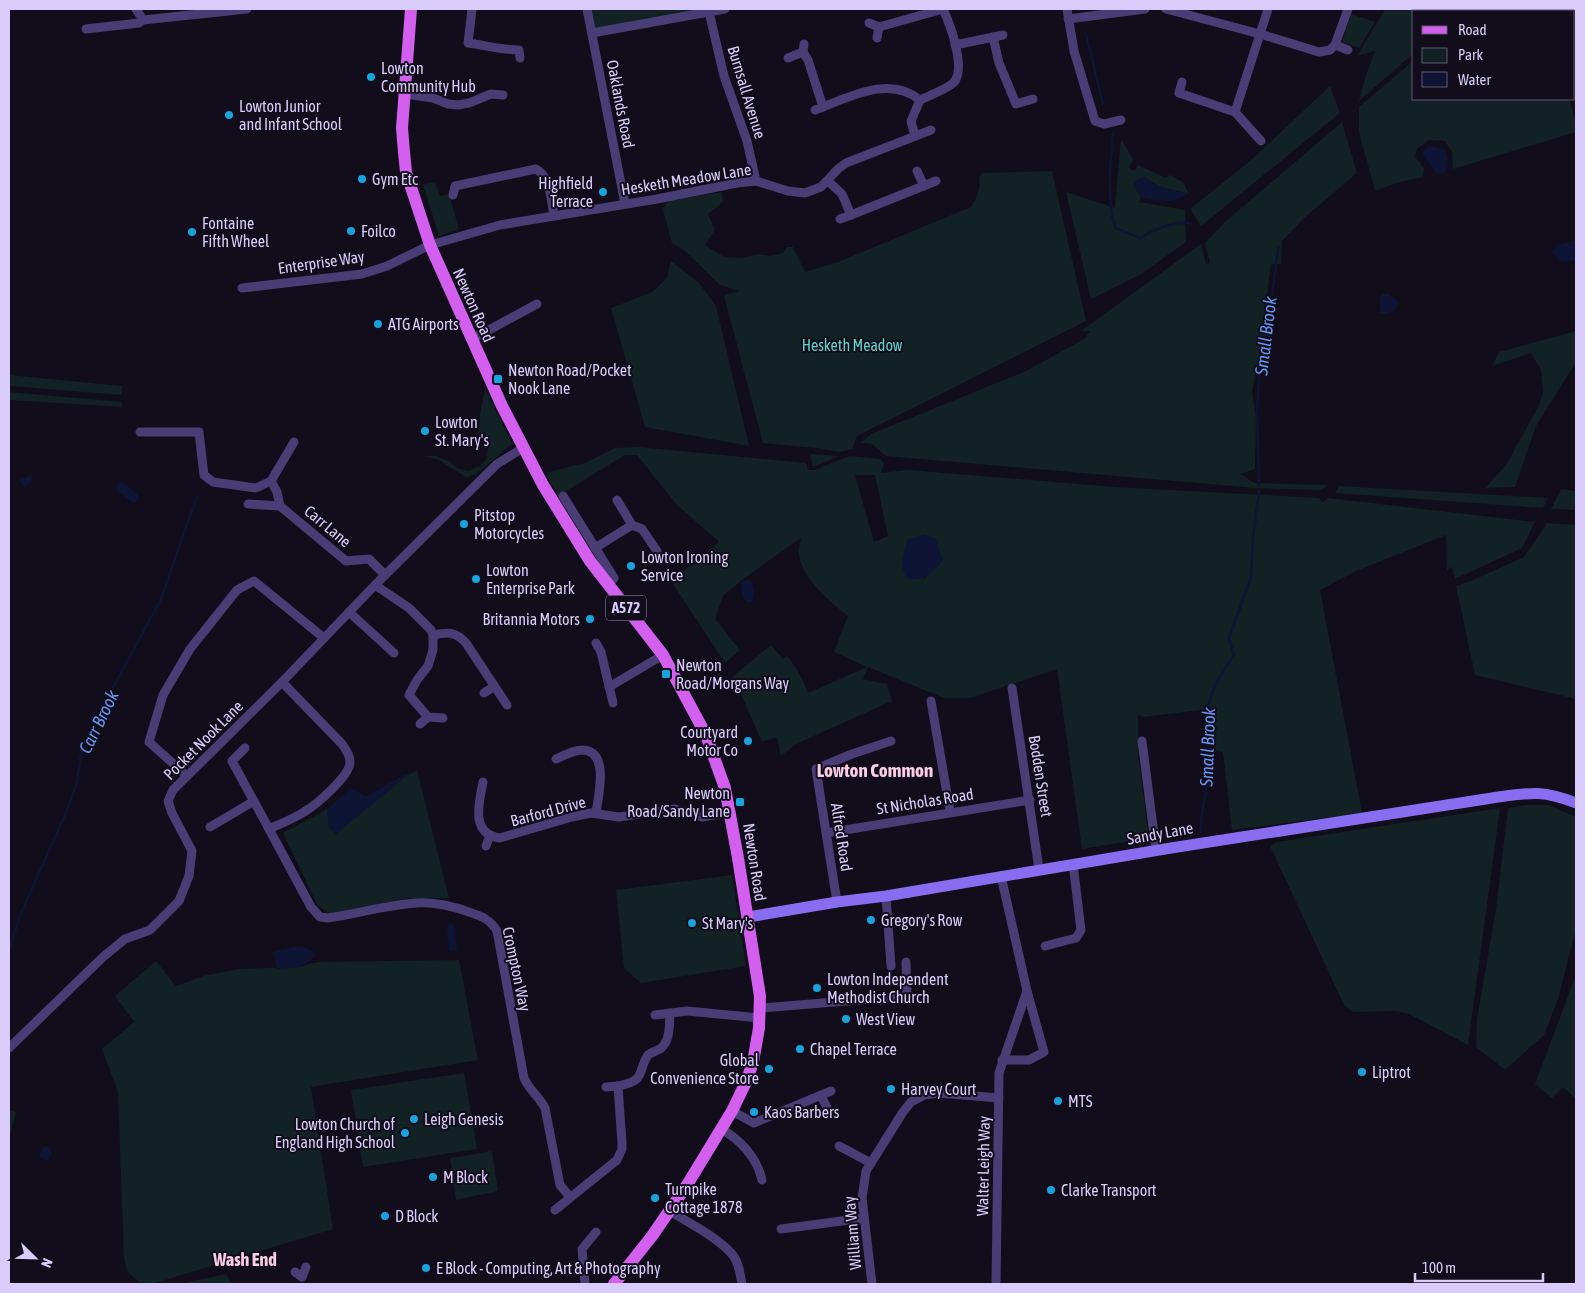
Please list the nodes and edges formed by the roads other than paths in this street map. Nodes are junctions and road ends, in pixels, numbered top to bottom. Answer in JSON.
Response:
{"nodes":[{"id":1,"x":136,"y":9,"type":"edge"},
{"id":2,"x":248,"y":9,"type":"edge"},
{"id":3,"x":411,"y":9,"type":"edge"},
{"id":4,"x":472,"y":9,"type":"edge"},
{"id":5,"x":587,"y":9,"type":"edge"},
{"id":6,"x":725,"y":9,"type":"edge"},
{"id":7,"x":943,"y":9,"type":"edge"},
{"id":8,"x":1067,"y":9,"type":"edge"},
{"id":9,"x":1145,"y":9,"type":"edge"},
{"id":10,"x":1166,"y":9,"type":"edge"},
{"id":11,"x":1268,"y":9,"type":"edge"},
{"id":12,"x":1348,"y":9,"type":"edge"},
{"id":13,"x":709,"y":12,"type":"junction"},
{"id":14,"x":1068,"y":19,"type":"junction"},
{"id":15,"x":143,"y":20,"type":"junction"},
{"id":16,"x":869,"y":23,"type":"dead end"},
{"id":17,"x":879,"y":27,"type":"junction"},
{"id":18,"x":86,"y":30,"type":"dead end"},
{"id":19,"x":592,"y":33,"type":"junction"},
{"id":20,"x":1260,"y":34,"type":"junction"},
{"id":21,"x":1003,"y":35,"type":"dead end"},
{"id":22,"x":993,"y":37,"type":"junction"},
{"id":23,"x":877,"y":38,"type":"dead end"},
{"id":24,"x":954,"y":45,"type":"junction"},
{"id":25,"x":1335,"y":45,"type":"junction"},
{"id":26,"x":1348,"y":50,"type":"dead end"},
{"id":27,"x":520,"y":58,"type":"dead end"},
{"id":28,"x":788,"y":58,"type":"dead end"},
{"id":29,"x":1182,"y":82,"type":"dead end"},
{"id":30,"x":405,"y":94,"type":"junction"},
{"id":31,"x":503,"y":95,"type":"dead end"},
{"id":32,"x":1033,"y":99,"type":"dead end"},
{"id":33,"x":920,"y":100,"type":"junction"},
{"id":34,"x":1235,"y":112,"type":"junction"},
{"id":35,"x":1120,"y":120,"type":"dead end"},
{"id":36,"x":931,"y":130,"type":"dead end"},
{"id":37,"x":915,"y":136,"type":"junction"},
{"id":38,"x":1261,"y":141,"type":"dead end"},
{"id":39,"x":917,"y":171,"type":"dead end"},
{"id":40,"x":756,"y":181,"type":"junction"},
{"id":41,"x":828,"y":181,"type":"junction"},
{"id":42,"x":936,"y":181,"type":"dead end"},
{"id":43,"x":924,"y":186,"type":"junction"},
{"id":44,"x":454,"y":188,"type":"dead end"},
{"id":45,"x":625,"y":204,"type":"junction"},
{"id":46,"x":851,"y":215,"type":"junction"},
{"id":47,"x":554,"y":216,"type":"junction"},
{"id":48,"x":840,"y":219,"type":"dead end"},
{"id":49,"x":430,"y":245,"type":"junction"},
{"id":50,"x":242,"y":288,"type":"dead end"},
{"id":51,"x":537,"y":304,"type":"dead end"},
{"id":52,"x":472,"y":339,"type":"junction"},
{"id":53,"x":140,"y":432,"type":"dead end"},
{"id":54,"x":199,"y":432,"type":"junction"},
{"id":55,"x":210,"y":432,"type":"dead end"},
{"id":56,"x":294,"y":442,"type":"dead end"},
{"id":57,"x":523,"y":448,"type":"junction"},
{"id":58,"x":271,"y":481,"type":"junction"},
{"id":59,"x":564,"y":496,"type":"dead end"},
{"id":60,"x":617,"y":500,"type":"dead end"},
{"id":61,"x":248,"y":504,"type":"dead end"},
{"id":62,"x":280,"y":506,"type":"junction"},
{"id":63,"x":632,"y":525,"type":"junction"},
{"id":64,"x":595,"y":548,"type":"junction"},
{"id":65,"x":657,"y":551,"type":"dead end"},
{"id":66,"x":385,"y":575,"type":"junction"},
{"id":67,"x":375,"y":585,"type":"junction"},
{"id":68,"x":608,"y":586,"type":"junction"},
{"id":69,"x":349,"y":612,"type":"junction"},
{"id":70,"x":433,"y":635,"type":"junction"},
{"id":71,"x":324,"y":638,"type":"junction"},
{"id":72,"x":596,"y":643,"type":"dead end"},
{"id":73,"x":394,"y":653,"type":"dead end"},
{"id":74,"x":663,"y":655,"type":"junction"},
{"id":75,"x":282,"y":682,"type":"junction"},
{"id":76,"x":493,"y":687,"type":"junction"},
{"id":77,"x":609,"y":687,"type":"junction"},
{"id":78,"x":1012,"y":688,"type":"dead end"},
{"id":79,"x":484,"y":692,"type":"dead end"},
{"id":80,"x":931,"y":701,"type":"dead end"},
{"id":81,"x":613,"y":703,"type":"dead end"},
{"id":82,"x":507,"y":705,"type":"dead end"},
{"id":83,"x":428,"y":717,"type":"junction"},
{"id":84,"x":443,"y":718,"type":"dead end"},
{"id":85,"x":420,"y":724,"type":"dead end"},
{"id":86,"x":891,"y":741,"type":"dead end"},
{"id":87,"x":1142,"y":741,"type":"dead end"},
{"id":88,"x":245,"y":748,"type":"dead end"},
{"id":89,"x":556,"y":758,"type":"dead end"},
{"id":90,"x":186,"y":776,"type":"junction"},
{"id":91,"x":484,"y":782,"type":"dead end"},
{"id":92,"x":1030,"y":800,"type":"junction"},
{"id":93,"x":254,"y":801,"type":"junction"},
{"id":94,"x":1576,"y":803,"type":"edge"},
{"id":95,"x":731,"y":812,"type":"junction"},
{"id":96,"x":950,"y":812,"type":"junction"},
{"id":97,"x":596,"y":813,"type":"junction"},
{"id":98,"x":210,"y":827,"type":"dead end"},
{"id":99,"x":269,"y":829,"type":"junction"},
{"id":100,"x":826,"y":833,"type":"junction"},
{"id":101,"x":490,"y":835,"type":"junction"},
{"id":102,"x":486,"y":846,"type":"dead end"},
{"id":103,"x":1156,"y":850,"type":"junction"},
{"id":104,"x":1073,"y":864,"type":"junction"},
{"id":105,"x":1039,"y":869,"type":"junction"},
{"id":106,"x":1001,"y":876,"type":"junction"},
{"id":107,"x":886,"y":896,"type":"junction"},
{"id":108,"x":837,"y":902,"type":"junction"},
{"id":109,"x":748,"y":917,"type":"junction"},
{"id":110,"x":1045,"y":946,"type":"dead end"},
{"id":111,"x":906,"y":962,"type":"dead end"},
{"id":112,"x":891,"y":966,"type":"dead end"},
{"id":113,"x":1027,"y":991,"type":"junction"},
{"id":114,"x":670,"y":1013,"type":"junction"},
{"id":115,"x":760,"y":1013,"type":"junction"},
{"id":116,"x":655,"y":1015,"type":"dead end"},
{"id":117,"x":9,"y":1048,"type":"edge"},
{"id":118,"x":1002,"y":1060,"type":"junction"},
{"id":119,"x":618,"y":1086,"type":"junction"},
{"id":120,"x":606,"y":1087,"type":"dead end"},
{"id":121,"x":831,"y":1090,"type":"dead end"},
{"id":122,"x":821,"y":1096,"type":"junction"},
{"id":123,"x":999,"y":1098,"type":"junction"},
{"id":124,"x":732,"y":1111,"type":"junction"},
{"id":125,"x":829,"y":1111,"type":"dead end"},
{"id":126,"x":721,"y":1129,"type":"junction"},
{"id":127,"x":838,"y":1146,"type":"dead end"},
{"id":128,"x":871,"y":1163,"type":"junction"},
{"id":129,"x":762,"y":1180,"type":"dead end"},
{"id":130,"x":570,"y":1197,"type":"junction"},
{"id":131,"x":555,"y":1210,"type":"dead end"},
{"id":132,"x":670,"y":1211,"type":"junction"},
{"id":133,"x":864,"y":1218,"type":"junction"},
{"id":134,"x":781,"y":1229,"type":"dead end"},
{"id":135,"x":596,"y":1232,"type":"dead end"},
{"id":136,"x":306,"y":1267,"type":"dead end"},
{"id":137,"x":301,"y":1278,"type":"edge"},
{"id":138,"x":585,"y":1284,"type":"edge"},
{"id":139,"x":614,"y":1284,"type":"edge"},
{"id":140,"x":742,"y":1284,"type":"edge"},
{"id":141,"x":872,"y":1284,"type":"edge"},
{"id":142,"x":996,"y":1284,"type":"edge"}],
"edges":[{"from":1,"to":15,"type":"street"},
{"from":2,"to":15,"type":"street"},
{"from":3,"to":30,"type":"main road","name":"Newton Road","number":"A572"},
{"from":4,"to":27,"type":"street"},
{"from":5,"to":19,"type":"street","name":"Oaklands Road"},
{"from":6,"to":13,"type":"street"},
{"from":7,"to":17,"type":"street"},
{"from":7,"to":24,"type":"street"},
{"from":8,"to":14,"type":"street"},
{"from":9,"to":14,"type":"street"},
{"from":10,"to":20,"type":"street"},
{"from":11,"to":20,"type":"street"},
{"from":12,"to":25,"type":"street"},
{"from":13,"to":19,"type":"street"},
{"from":13,"to":40,"type":"street","name":"Burnsall Avenue"},
{"from":14,"to":35,"type":"street"},
{"from":15,"to":18,"type":"street"},
{"from":16,"to":17,"type":"street"},
{"from":17,"to":23,"type":"street"},
{"from":19,"to":45,"type":"street","name":"Oaklands Road"},
{"from":20,"to":25,"type":"street"},
{"from":20,"to":34,"type":"street"},
{"from":21,"to":22,"type":"street"},
{"from":22,"to":24,"type":"street"},
{"from":22,"to":32,"type":"street"},
{"from":24,"to":33,"type":"street"},
{"from":25,"to":26,"type":"street"},
{"from":28,"to":33,"type":"street"},
{"from":29,"to":34,"type":"street"},
{"from":30,"to":31,"type":"street"},
{"from":30,"to":49,"type":"main road","name":"Newton Road","number":"A572"},
{"from":33,"to":37,"type":"street"},
{"from":34,"to":38,"type":"street"},
{"from":36,"to":37,"type":"street","name":"Hesketh Meadow Lane"},
{"from":37,"to":41,"type":"street","name":"Hesketh Meadow Lane"},
{"from":39,"to":43,"type":"street"},
{"from":40,"to":41,"type":"street","name":"Hesketh Meadow Lane"},
{"from":40,"to":45,"type":"street","name":"Hesketh Meadow Lane"},
{"from":41,"to":46,"type":"street"},
{"from":42,"to":43,"type":"street"},
{"from":43,"to":46,"type":"street"},
{"from":44,"to":47,"type":"street"},
{"from":45,"to":47,"type":"street","name":"Hesketh Meadow Lane"},
{"from":46,"to":48,"type":"street"},
{"from":47,"to":49,"type":"street","name":"Hesketh Meadow Lane"},
{"from":49,"to":50,"type":"street","name":"Enterprise Way"},
{"from":49,"to":52,"type":"main road","name":"Newton Road","number":"A572"},
{"from":51,"to":52,"type":"street"},
{"from":52,"to":57,"type":"main road","name":"Newton Road","number":"A572"},
{"from":53,"to":54,"type":"street"},
{"from":54,"to":55,"type":"street"},
{"from":54,"to":58,"type":"street"},
{"from":56,"to":58,"type":"street"},
{"from":57,"to":66,"type":"street","name":"Pocket Nook Lane"},
{"from":57,"to":68,"type":"main road","name":"Newton Road","number":"A572"},
{"from":58,"to":62,"type":"street"},
{"from":59,"to":64,"type":"street"},
{"from":60,"to":63,"type":"street"},
{"from":61,"to":62,"type":"street","name":"Carr Lane"},
{"from":62,"to":66,"type":"street","name":"Carr Lane"},
{"from":63,"to":64,"type":"street"},
{"from":63,"to":65,"type":"street"},
{"from":64,"to":68,"type":"street"},
{"from":66,"to":67,"type":"street","name":"Pocket Nook Lane"},
{"from":67,"to":69,"type":"street","name":"Pocket Nook Lane"},
{"from":67,"to":70,"type":"street"},
{"from":68,"to":74,"type":"main road","name":"Newton Road","number":"A572"},
{"from":69,"to":71,"type":"street","name":"Pocket Nook Lane"},
{"from":69,"to":73,"type":"street"},
{"from":70,"to":76,"type":"street"},
{"from":70,"to":83,"type":"street"},
{"from":71,"to":75,"type":"street","name":"Pocket Nook Lane"},
{"from":71,"to":90,"type":"street"},
{"from":72,"to":77,"type":"street"},
{"from":74,"to":77,"type":"street"},
{"from":74,"to":95,"type":"main road","name":"Newton Road","number":"A572"},
{"from":75,"to":90,"type":"street","name":"Pocket Nook Lane"},
{"from":75,"to":99,"type":"street"},
{"from":76,"to":79,"type":"street"},
{"from":76,"to":82,"type":"street"},
{"from":77,"to":81,"type":"street"},
{"from":78,"to":92,"type":"street","name":"Bodden Street"},
{"from":80,"to":96,"type":"street"},
{"from":83,"to":84,"type":"street"},
{"from":83,"to":85,"type":"street"},
{"from":86,"to":100,"type":"street","name":"Alfred Road"},
{"from":87,"to":103,"type":"street"},
{"from":88,"to":93,"type":"street","name":"Crompton Way"},
{"from":89,"to":97,"type":"street"},
{"from":90,"to":117,"type":"street","name":"Pocket Nook Lane"},
{"from":91,"to":101,"type":"street","name":"Barford Drive"},
{"from":92,"to":96,"type":"street","name":"St Nicholas Road"},
{"from":92,"to":105,"type":"street","name":"Bodden Street"},
{"from":93,"to":98,"type":"street"},
{"from":93,"to":99,"type":"street","name":"Crompton Way"},
{"from":94,"to":103,"type":"street","name":"Sandy Lane"},
{"from":95,"to":97,"type":"street","name":"Barford Drive"},
{"from":95,"to":109,"type":"main road","name":"Newton Road","number":"A572"},
{"from":96,"to":100,"type":"street","name":"St Nicholas Road"},
{"from":97,"to":101,"type":"street","name":"Barford Drive"},
{"from":99,"to":130,"type":"street","name":"Crompton Way"},
{"from":100,"to":108,"type":"street","name":"Alfred Road"},
{"from":101,"to":102,"type":"street","name":"Barford Drive"},
{"from":103,"to":104,"type":"street","name":"Sandy Lane"},
{"from":104,"to":105,"type":"street","name":"Sandy Lane"},
{"from":104,"to":110,"type":"street"},
{"from":105,"to":106,"type":"street","name":"Sandy Lane"},
{"from":106,"to":107,"type":"street","name":"Sandy Lane"},
{"from":106,"to":113,"type":"street"},
{"from":107,"to":108,"type":"street","name":"Sandy Lane"},
{"from":107,"to":112,"type":"street"},
{"from":108,"to":109,"type":"street","name":"Sandy Lane"},
{"from":109,"to":115,"type":"main road","name":"Newton Road","number":"A572"},
{"from":111,"to":115,"type":"street"},
{"from":113,"to":118,"type":"street","name":"Walter Leigh Way"},
{"from":113,"to":118,"type":"street"},
{"from":114,"to":115,"type":"street"},
{"from":114,"to":116,"type":"street"},
{"from":114,"to":119,"type":"street"},
{"from":115,"to":124,"type":"main road","name":"Newton Road","number":"A572"},
{"from":118,"to":123,"type":"street","name":"Walter Leigh Way"},
{"from":119,"to":120,"type":"street"},
{"from":119,"to":130,"type":"street"},
{"from":121,"to":122,"type":"street"},
{"from":122,"to":124,"type":"street"},
{"from":122,"to":125,"type":"street"},
{"from":123,"to":128,"type":"street","name":"William Way"},
{"from":123,"to":142,"type":"street","name":"Walter Leigh Way"},
{"from":124,"to":126,"type":"main road","name":"Newton Road","number":"A572"},
{"from":126,"to":129,"type":"street"},
{"from":126,"to":132,"type":"main road","name":"Newton Road","number":"A572"},
{"from":127,"to":128,"type":"street"},
{"from":128,"to":133,"type":"street","name":"William Way"},
{"from":130,"to":131,"type":"street"},
{"from":132,"to":139,"type":"main road","name":"Newton Road","number":"A572"},
{"from":132,"to":140,"type":"street"},
{"from":133,"to":134,"type":"street"},
{"from":133,"to":141,"type":"street","name":"William Way"},
{"from":135,"to":138,"type":"street"},
{"from":136,"to":137,"type":"street"}]}
